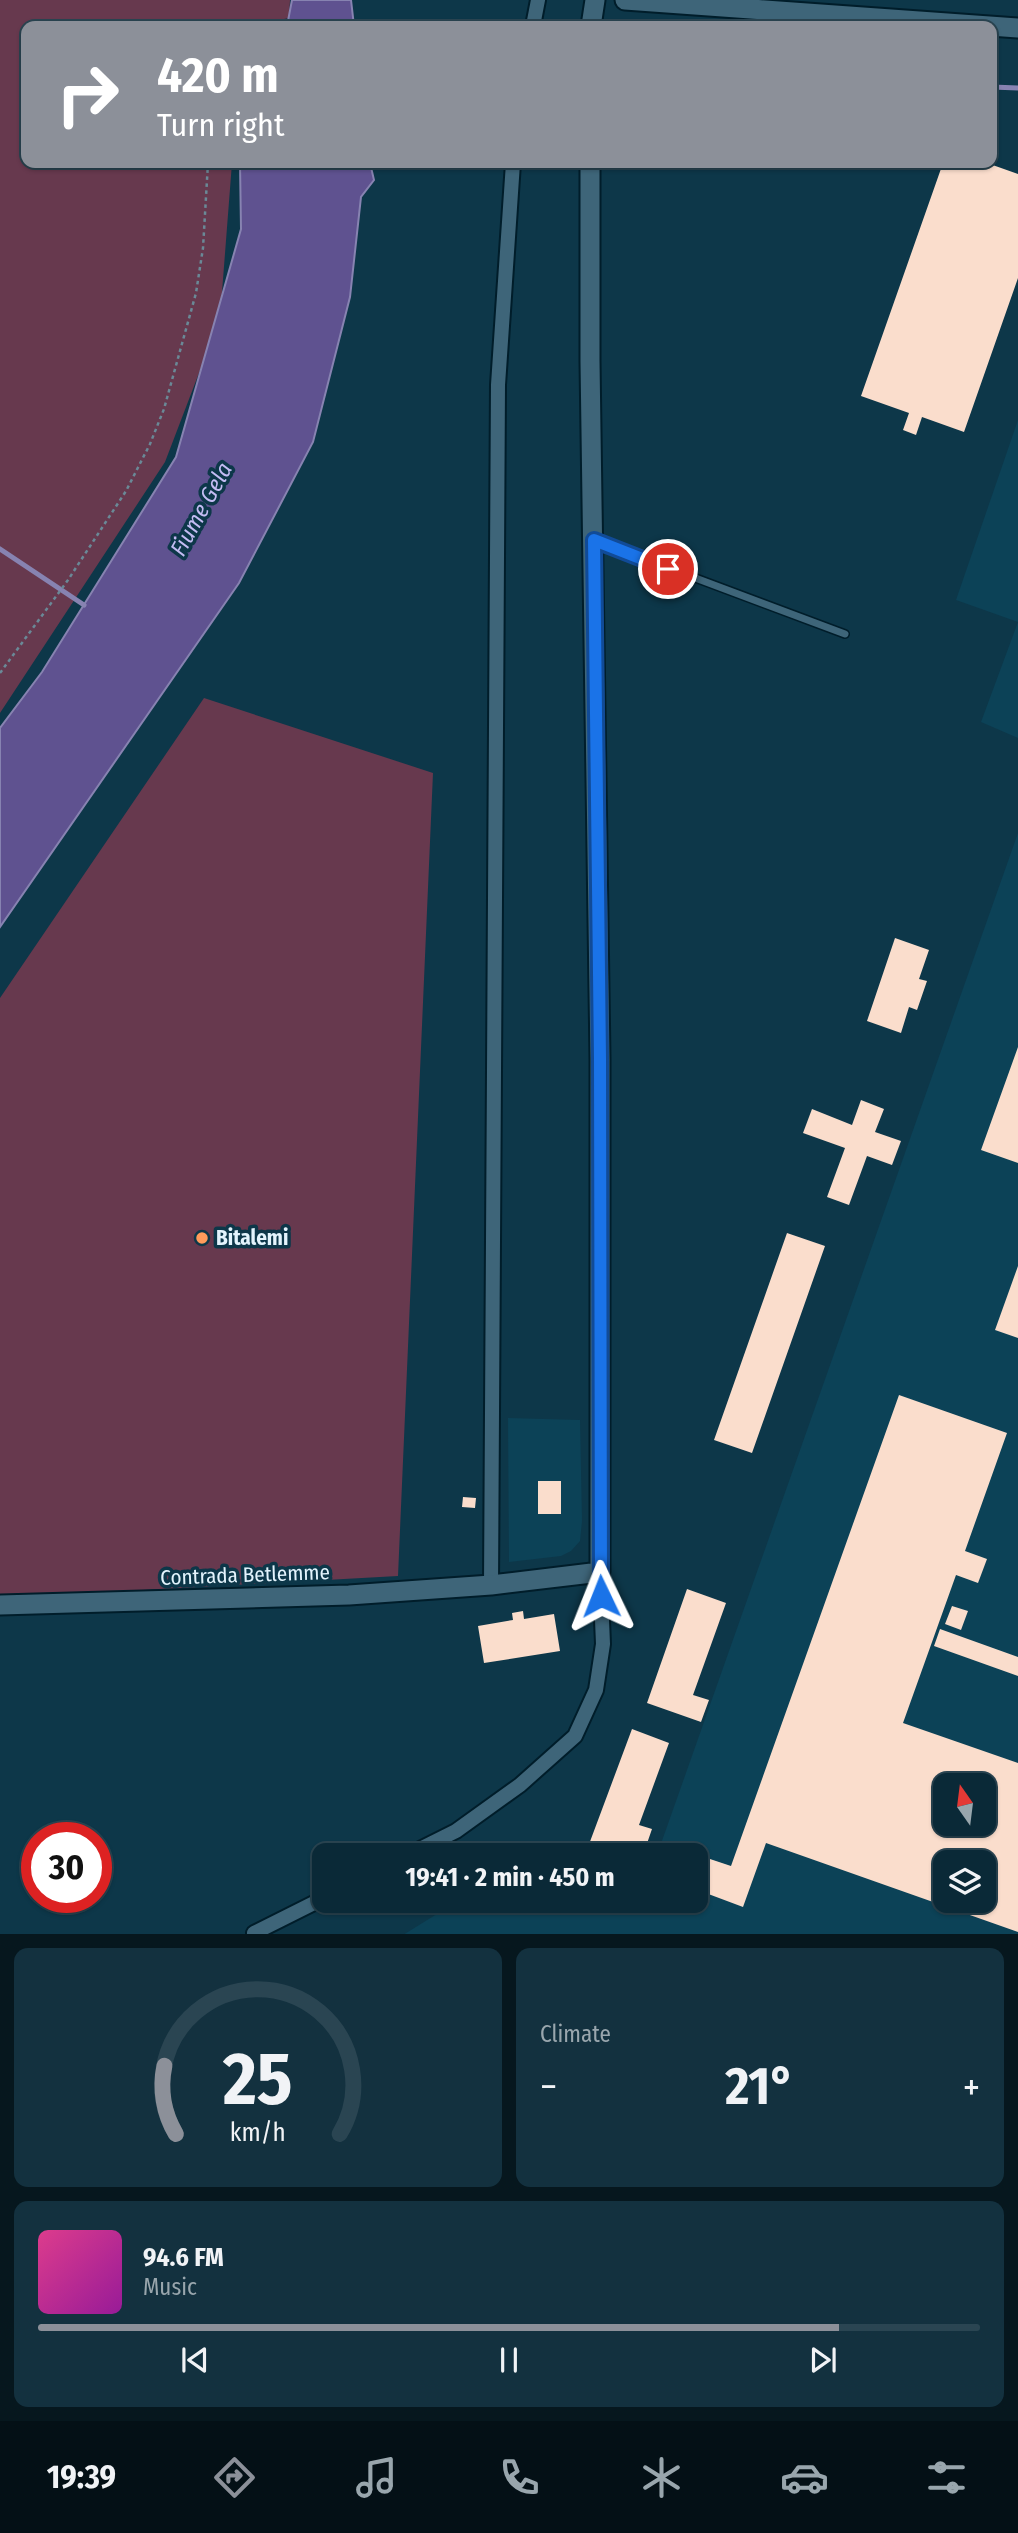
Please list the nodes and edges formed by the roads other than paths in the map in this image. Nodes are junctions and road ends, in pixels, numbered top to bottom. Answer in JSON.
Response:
{"nodes":[{"id":1,"x":538,"y":0,"type":"edge"},
{"id":2,"x":595,"y":0,"type":"edge"},
{"id":3,"x":625,"y":0,"type":"edge"},
{"id":4,"x":534,"y":21,"type":"edge"},
{"id":5,"x":592,"y":21,"type":"edge"},
{"id":6,"x":920,"y":21,"type":"edge"},
{"id":7,"x":997,"y":27,"type":"edge"},
{"id":8,"x":1018,"y":28,"type":"edge"},
{"id":9,"x":513,"y":168,"type":"edge"},
{"id":10,"x":590,"y":168,"type":"edge"},
{"id":11,"x":594,"y":540,"type":"junction"},
{"id":12,"x":845,"y":634,"type":"dead end"},
{"id":13,"x":600,"y":1572,"type":"junction"},
{"id":14,"x":491,"y":1585,"type":"junction"},
{"id":15,"x":0,"y":1605,"type":"edge"},
{"id":16,"x":430,"y":1843,"type":"edge"},
{"id":17,"x":312,"y":1904,"type":"edge"},
{"id":18,"x":254,"y":1933,"type":"edge"}],
"edges":[{"from":1,"to":4,"type":"street"},
{"from":2,"to":5,"type":"street"},
{"from":3,"to":6,"type":"street"},
{"from":7,"to":8,"type":"street"},
{"from":9,"to":14,"type":"street"},
{"from":10,"to":11,"type":"street"},
{"from":11,"to":12,"type":"lane"},
{"from":11,"to":13,"type":"street"},
{"from":13,"to":14,"type":"street","name":"Contrada Betlemme"},
{"from":13,"to":16,"type":"street"},
{"from":14,"to":15,"type":"street","name":"Contrada Betlemme"},
{"from":17,"to":18,"type":"street"}]}
